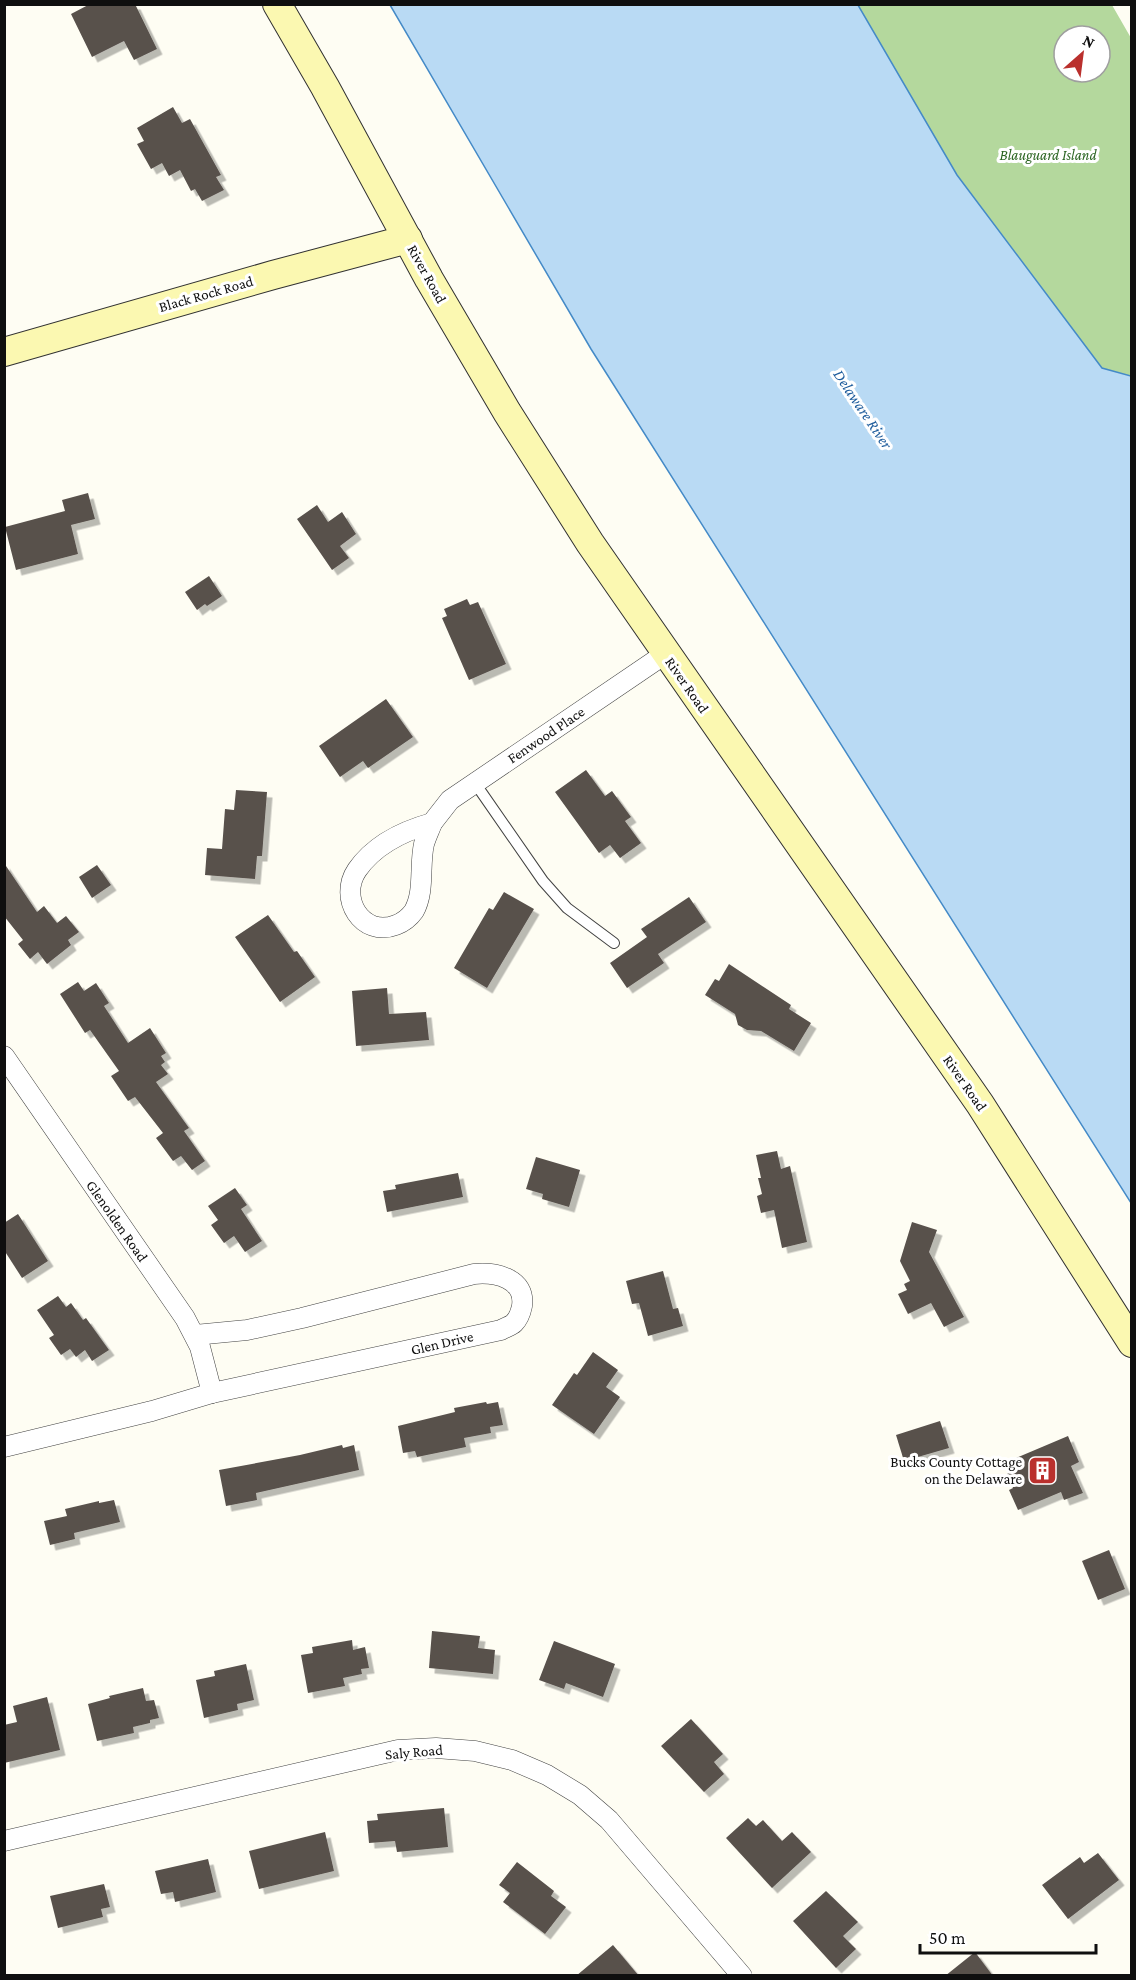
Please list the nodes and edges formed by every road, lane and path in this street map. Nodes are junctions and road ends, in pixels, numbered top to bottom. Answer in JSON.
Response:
{"nodes":[{"id":1,"x":277,"y":4,"type":"edge"},
{"id":2,"x":408,"y":239,"type":"junction"},
{"id":3,"x":4,"y":352,"type":"edge"},
{"id":4,"x":665,"y":654,"type":"junction"},
{"id":5,"x":475,"y":783,"type":"junction"},
{"id":6,"x":432,"y":823,"type":"junction"},
{"id":7,"x":614,"y":943,"type":"dead end"},
{"id":8,"x":4,"y":1056,"type":"edge"},
{"id":9,"x":195,"y":1335,"type":"junction"},
{"id":10,"x":1131,"y":1343,"type":"edge"},
{"id":11,"x":212,"y":1393,"type":"junction"},
{"id":12,"x":4,"y":1447,"type":"edge"},
{"id":13,"x":4,"y":1841,"type":"edge"},
{"id":14,"x":742,"y":1976,"type":"edge"}],
"edges":[{"from":1,"to":2,"type":"main road","name":"River Road"},
{"from":2,"to":3,"type":"main road","name":"Black Rock Road"},
{"from":2,"to":4,"type":"main road","name":"River Road"},
{"from":4,"to":5,"type":"street","name":"Fenwood Place"},
{"from":4,"to":10,"type":"main road","name":"River Road"},
{"from":5,"to":6,"type":"street","name":"Fenwood Place"},
{"from":5,"to":7,"type":"lane"},
{"from":6,"to":6,"type":"street","name":"Fenwood Place"},
{"from":8,"to":9,"type":"street","name":"Glenolden Road"},
{"from":9,"to":11,"type":"street","name":"Glenolden Road"},
{"from":9,"to":11,"type":"street","name":"Glen Drive"},
{"from":11,"to":12,"type":"street","name":"Glen Drive"},
{"from":13,"to":14,"type":"street","name":"Saly Road"}]}
